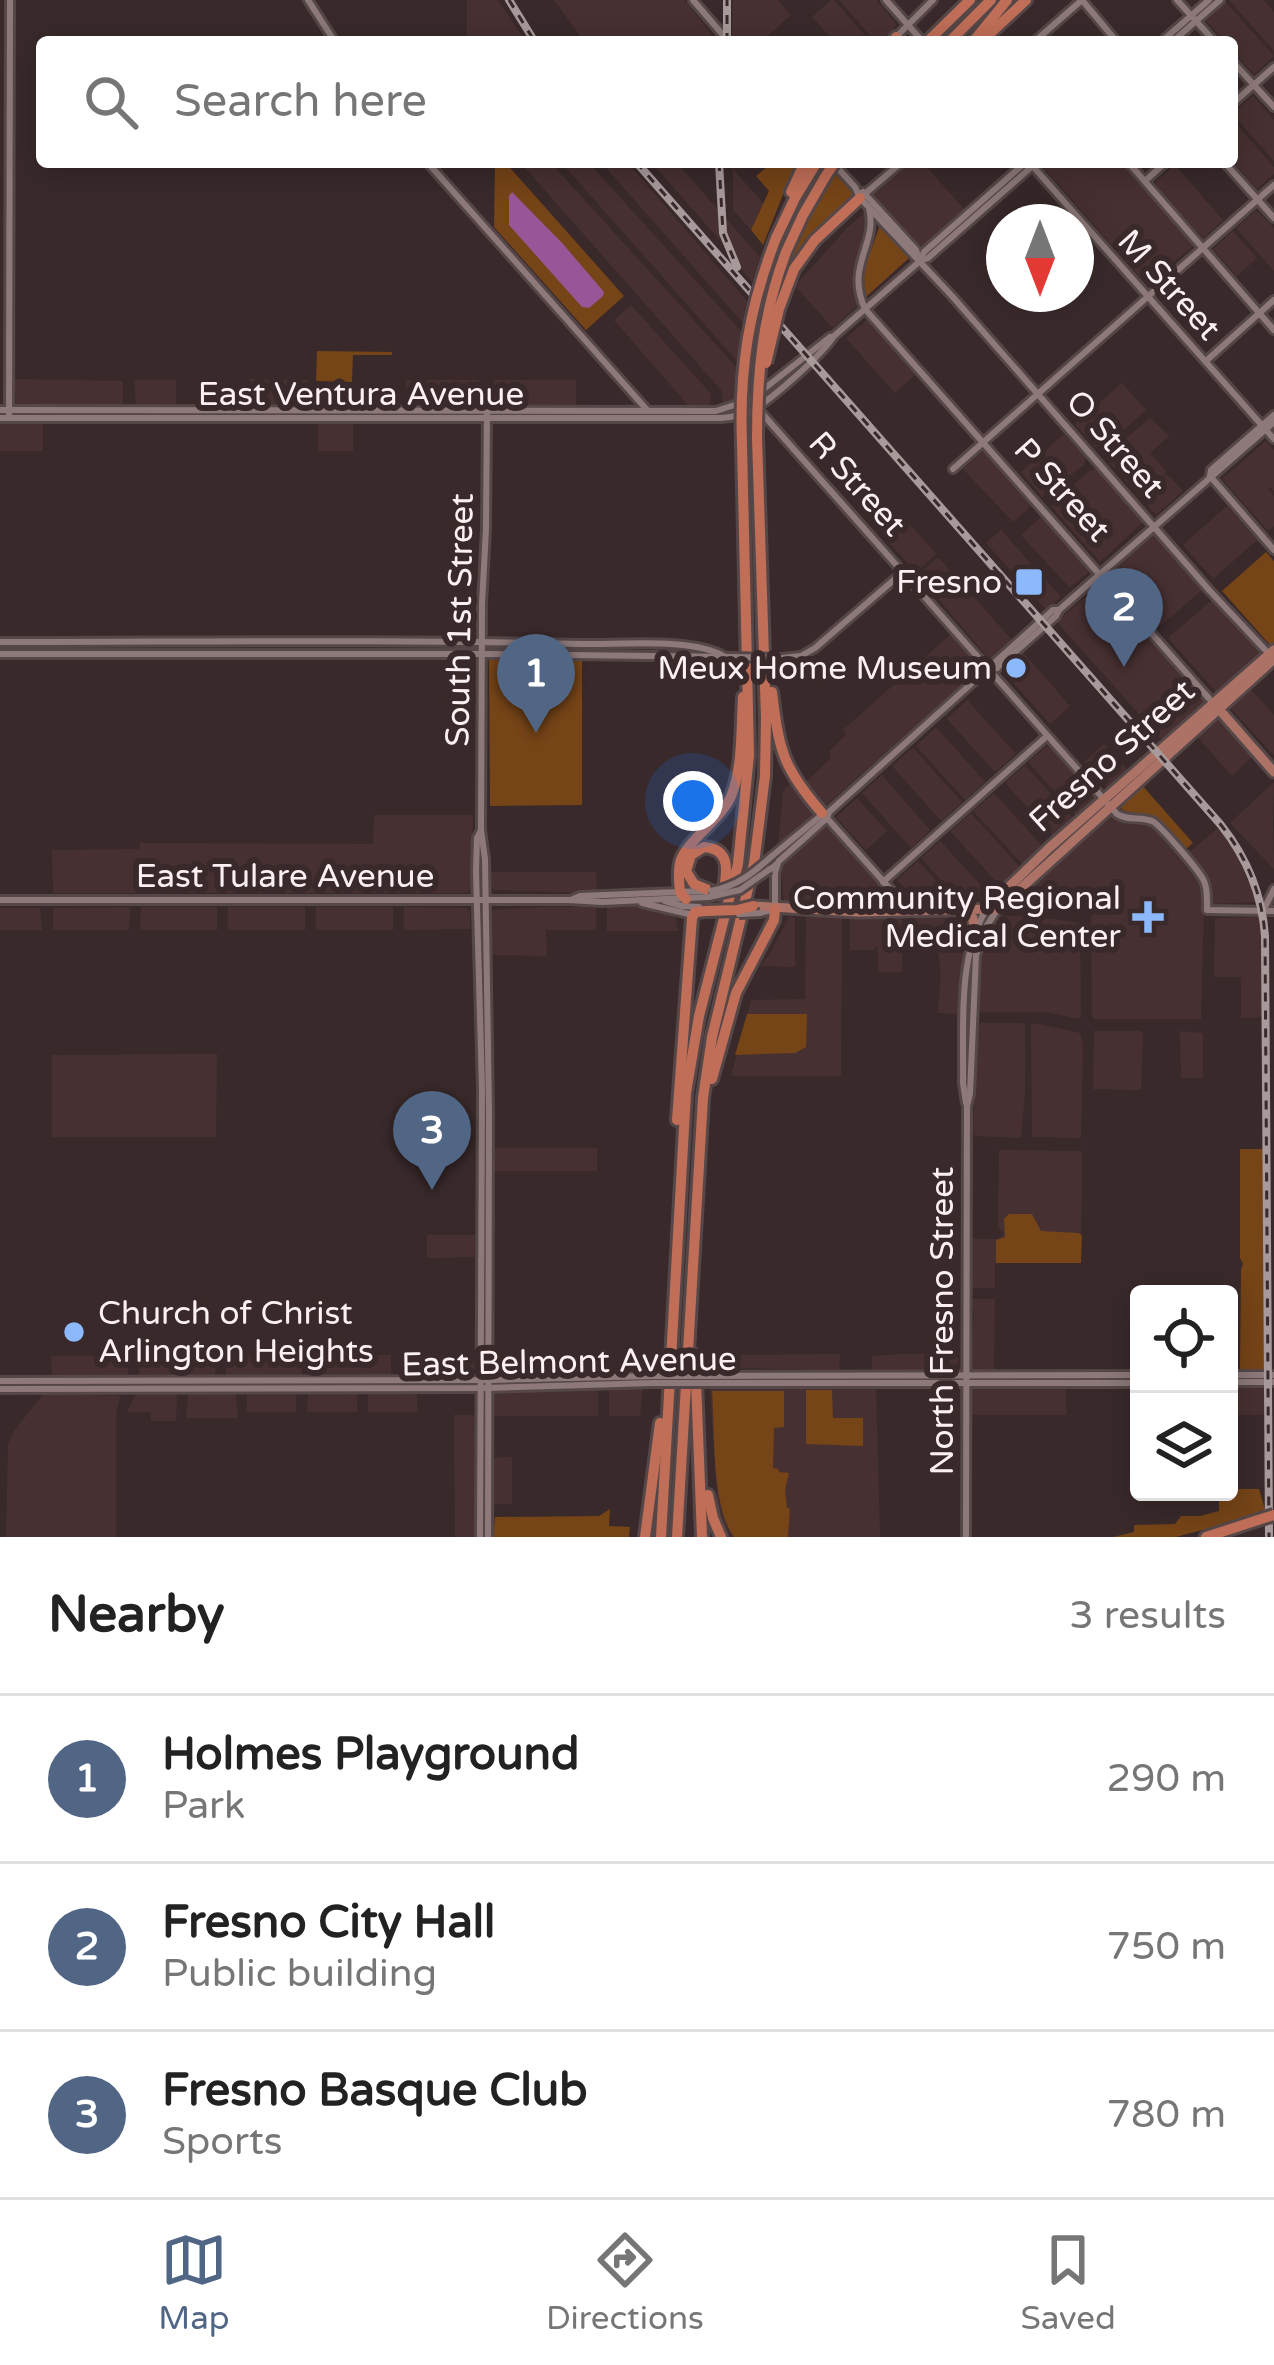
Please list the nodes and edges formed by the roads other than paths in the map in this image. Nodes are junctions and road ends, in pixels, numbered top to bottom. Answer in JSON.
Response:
{"nodes":[{"id":1,"x":10,"y":0,"type":"edge"},
{"id":2,"x":308,"y":0,"type":"edge"},
{"id":3,"x":693,"y":0,"type":"edge"},
{"id":4,"x":886,"y":0,"type":"edge"},
{"id":5,"x":933,"y":0,"type":"edge"},
{"id":6,"x":966,"y":0,"type":"edge"},
{"id":7,"x":991,"y":0,"type":"edge"},
{"id":8,"x":1007,"y":0,"type":"edge"},
{"id":9,"x":1026,"y":0,"type":"edge"},
{"id":10,"x":1082,"y":0,"type":"edge"},
{"id":11,"x":1177,"y":0,"type":"edge"},
{"id":12,"x":1209,"y":0,"type":"edge"},
{"id":13,"x":1220,"y":0,"type":"edge"},
{"id":14,"x":898,"y":14,"type":"junction"},
{"id":15,"x":1194,"y":19,"type":"junction"},
{"id":16,"x":908,"y":25,"type":"junction"},
{"id":17,"x":331,"y":36,"type":"edge"},
{"id":18,"x":724,"y":36,"type":"edge"},
{"id":19,"x":896,"y":36,"type":"edge"},
{"id":20,"x":897,"y":36,"type":"edge"},
{"id":21,"x":923,"y":36,"type":"edge"},
{"id":22,"x":932,"y":36,"type":"edge"},
{"id":23,"x":955,"y":36,"type":"edge"},
{"id":24,"x":983,"y":36,"type":"edge"},
{"id":25,"x":986,"y":36,"type":"edge"},
{"id":26,"x":1041,"y":36,"type":"edge"},
{"id":27,"x":1112,"y":36,"type":"edge"},
{"id":28,"x":1170,"y":36,"type":"edge"},
{"id":29,"x":1178,"y":36,"type":"edge"},
{"id":30,"x":1210,"y":36,"type":"edge"},
{"id":31,"x":1274,"y":67,"type":"edge"},
{"id":32,"x":1238,"y":68,"type":"edge"},
{"id":33,"x":1253,"y":85,"type":"junction"},
{"id":34,"x":1238,"y":99,"type":"edge"},
{"id":35,"x":1274,"y":107,"type":"edge"},
{"id":36,"x":433,"y":168,"type":"edge"},
{"id":37,"x":809,"y":168,"type":"edge"},
{"id":38,"x":830,"y":168,"type":"edge"},
{"id":39,"x":839,"y":168,"type":"edge"},
{"id":40,"x":895,"y":168,"type":"edge"},
{"id":41,"x":1026,"y":168,"type":"edge"},
{"id":42,"x":1035,"y":168,"type":"edge"},
{"id":43,"x":1133,"y":168,"type":"edge"},
{"id":44,"x":1159,"y":168,"type":"edge"},
{"id":45,"x":1229,"y":168,"type":"edge"},
{"id":46,"x":1145,"y":181,"type":"junction"},
{"id":47,"x":1274,"y":185,"type":"edge"},
{"id":48,"x":862,"y":197,"type":"junction"},
{"id":49,"x":1257,"y":200,"type":"junction"},
{"id":50,"x":1274,"y":218,"type":"edge"},
{"id":51,"x":880,"y":220,"type":"junction"},
{"id":52,"x":871,"y":226,"type":"junction"},
{"id":53,"x":1202,"y":248,"type":"junction"},
{"id":54,"x":920,"y":260,"type":"junction"},
{"id":55,"x":1148,"y":297,"type":"junction"},
{"id":56,"x":1274,"y":300,"type":"edge"},
{"id":57,"x":865,"y":308,"type":"junction"},
{"id":58,"x":1259,"y":313,"type":"junction"},
{"id":59,"x":1274,"y":330,"type":"edge"},
{"id":60,"x":1206,"y":361,"type":"junction"},
{"id":61,"x":1037,"y":392,"type":"junction"},
{"id":62,"x":753,"y":404,"type":"junction"},
{"id":63,"x":5,"y":414,"type":"edge"},
{"id":64,"x":487,"y":414,"type":"junction"},
{"id":65,"x":651,"y":415,"type":"junction"},
{"id":66,"x":1274,"y":418,"type":"edge"},
{"id":67,"x":1264,"y":428,"type":"junction"},
{"id":68,"x":1274,"y":439,"type":"edge"},
{"id":69,"x":757,"y":441,"type":"junction"},
{"id":70,"x":983,"y":442,"type":"junction"},
{"id":71,"x":953,"y":470,"type":"dead end"},
{"id":72,"x":1210,"y":476,"type":"junction"},
{"id":73,"x":1154,"y":524,"type":"junction"},
{"id":74,"x":1274,"y":550,"type":"edge"},
{"id":75,"x":902,"y":572,"type":"junction"},
{"id":76,"x":1100,"y":573,"type":"junction"},
{"id":77,"x":762,"y":612,"type":"junction"},
{"id":78,"x":748,"y":634,"type":"junction"},
{"id":79,"x":0,"y":642,"type":"edge"},
{"id":80,"x":395,"y":642,"type":"junction"},
{"id":81,"x":482,"y":642,"type":"junction"},
{"id":82,"x":482,"y":653,"type":"junction"},
{"id":83,"x":0,"y":654,"type":"edge"},
{"id":84,"x":395,"y":654,"type":"junction"},
{"id":85,"x":729,"y":657,"type":"junction"},
{"id":86,"x":1273,"y":657,"type":"edge"},
{"id":87,"x":990,"y":670,"type":"junction"},
{"id":88,"x":1216,"y":706,"type":"junction"},
{"id":89,"x":1047,"y":736,"type":"junction"},
{"id":90,"x":1274,"y":772,"type":"edge"},
{"id":91,"x":1107,"y":803,"type":"junction"},
{"id":92,"x":826,"y":814,"type":"junction"},
{"id":93,"x":776,"y":858,"type":"junction"},
{"id":94,"x":884,"y":881,"type":"junction"},
{"id":95,"x":1274,"y":891,"type":"edge"},
{"id":96,"x":645,"y":893,"type":"junction"},
{"id":97,"x":683,"y":895,"type":"junction"},
{"id":98,"x":630,"y":897,"type":"junction"},
{"id":99,"x":661,"y":899,"type":"junction"},
{"id":100,"x":0,"y":900,"type":"edge"},
{"id":101,"x":481,"y":900,"type":"junction"},
{"id":102,"x":706,"y":904,"type":"junction"},
{"id":103,"x":991,"y":908,"type":"junction"},
{"id":104,"x":1272,"y":908,"type":"edge"},
{"id":105,"x":763,"y":909,"type":"junction"},
{"id":106,"x":901,"y":909,"type":"junction"},
{"id":107,"x":936,"y":909,"type":"junction"},
{"id":108,"x":846,"y":910,"type":"junction"},
{"id":109,"x":974,"y":932,"type":"junction"},
{"id":110,"x":478,"y":962,"type":"junction"},
{"id":111,"x":706,"y":986,"type":"junction"},
{"id":112,"x":486,"y":989,"type":"junction"},
{"id":113,"x":967,"y":1106,"type":"junction"},
{"id":114,"x":679,"y":1189,"type":"junction"},
{"id":115,"x":698,"y":1197,"type":"junction"},
{"id":116,"x":694,"y":1249,"type":"junction"},
{"id":117,"x":481,"y":1293,"type":"junction"},
{"id":118,"x":674,"y":1294,"type":"junction"},
{"id":119,"x":488,"y":1324,"type":"junction"},
{"id":120,"x":1274,"y":1378,"type":"edge"},
{"id":121,"x":1130,"y":1379,"type":"edge"},
{"id":122,"x":1238,"y":1379,"type":"edge"},
{"id":123,"x":966,"y":1380,"type":"junction"},
{"id":124,"x":280,"y":1381,"type":"junction"},
{"id":125,"x":484,"y":1384,"type":"junction"},
{"id":126,"x":0,"y":1385,"type":"edge"},
{"id":127,"x":242,"y":1388,"type":"junction"},
{"id":128,"x":698,"y":1432,"type":"junction"},
{"id":129,"x":1274,"y":1518,"type":"edge"},
{"id":130,"x":661,"y":1535,"type":"edge"},
{"id":131,"x":484,"y":1537,"type":"edge"},
{"id":132,"x":645,"y":1537,"type":"edge"},
{"id":133,"x":677,"y":1537,"type":"edge"},
{"id":134,"x":702,"y":1537,"type":"edge"},
{"id":135,"x":721,"y":1537,"type":"edge"},
{"id":136,"x":966,"y":1537,"type":"edge"},
{"id":137,"x":1208,"y":1537,"type":"edge"}],
"edges":[{"from":1,"to":63,"type":"main road"},
{"from":2,"to":17,"type":"main road"},
{"from":3,"to":18,"type":"main road"},
{"from":4,"to":14,"type":"main road"},
{"from":5,"to":16,"type":"main road"},
{"from":6,"to":22,"type":"highway"},
{"from":7,"to":23,"type":"highway"},
{"from":8,"to":24,"type":"highway"},
{"from":9,"to":25,"type":"highway"},
{"from":10,"to":26,"type":"main road"},
{"from":10,"to":27,"type":"main road"},
{"from":11,"to":15,"type":"main road"},
{"from":12,"to":15,"type":"main road"},
{"from":13,"to":15,"type":"main road"},
{"from":14,"to":16,"type":"main road"},
{"from":14,"to":19,"type":"main road"},
{"from":15,"to":28,"type":"main road"},
{"from":15,"to":29,"type":"main road"},
{"from":15,"to":30,"type":"main road"},
{"from":16,"to":20,"type":"main road"},
{"from":16,"to":21,"type":"main road"},
{"from":31,"to":33,"type":"main road"},
{"from":32,"to":33,"type":"main road"},
{"from":33,"to":34,"type":"main road"},
{"from":33,"to":35,"type":"main road"},
{"from":36,"to":65,"type":"main road"},
{"from":37,"to":78,"type":"highway","bridge":true},
{"from":38,"to":69,"type":"highway","bridge":true},
{"from":39,"to":48,"type":"main road","name":"O Street"},
{"from":40,"to":48,"type":"main road"},
{"from":41,"to":54,"type":"main road"},
{"from":42,"to":55,"type":"main road","name":"M Street"},
{"from":43,"to":46,"type":"main road"},
{"from":44,"to":46,"type":"main road"},
{"from":45,"to":49,"type":"main road"},
{"from":46,"to":53,"type":"main road"},
{"from":47,"to":49,"type":"main road"},
{"from":48,"to":51,"type":"main road","name":"O Street"},
{"from":48,"to":52,"type":"main road"},
{"from":48,"to":54,"type":"main road","name":"O Street"},
{"from":48,"to":69,"type":"highway","bridge":true},
{"from":49,"to":50,"type":"main road"},
{"from":49,"to":53,"type":"main road"},
{"from":51,"to":52,"type":"main road"},
{"from":51,"to":54,"type":"main road","name":"O Street"},
{"from":52,"to":57,"type":"main road"},
{"from":53,"to":55,"type":"main road"},
{"from":53,"to":58,"type":"main road"},
{"from":54,"to":57,"type":"main road"},
{"from":54,"to":61,"type":"main road","name":"O Street"},
{"from":55,"to":60,"type":"main road","name":"M Street"},
{"from":55,"to":61,"type":"main road"},
{"from":56,"to":58,"type":"main road"},
{"from":57,"to":62,"type":"main road"},
{"from":57,"to":70,"type":"main road","name":"P Street"},
{"from":58,"to":59,"type":"main road"},
{"from":58,"to":60,"type":"main road"},
{"from":60,"to":67,"type":"main road","name":"M Street"},
{"from":61,"to":70,"type":"main road"},
{"from":61,"to":73,"type":"main road","name":"O Street"},
{"from":62,"to":65,"type":"main road","name":"East Ventura Avenue"},
{"from":62,"to":75,"type":"main road","name":"R Street"},
{"from":63,"to":64,"type":"main road","name":"East Ventura Avenue"},
{"from":64,"to":65,"type":"main road","name":"East Ventura Avenue"},
{"from":64,"to":81,"type":"main road","name":"South 1st Street"},
{"from":66,"to":67,"type":"main road"},
{"from":67,"to":68,"type":"main road","name":"M Street"},
{"from":67,"to":72,"type":"main road"},
{"from":69,"to":77,"type":"highway"},
{"from":70,"to":71,"type":"main road"},
{"from":70,"to":76,"type":"main road","name":"P Street"},
{"from":72,"to":73,"type":"main road"},
{"from":72,"to":74,"type":"main road"},
{"from":73,"to":76,"type":"main road"},
{"from":73,"to":86,"type":"main road","name":"O Street"},
{"from":75,"to":85,"type":"main road","bridge":true},
{"from":75,"to":87,"type":"main road","name":"R Street"},
{"from":76,"to":87,"type":"main road"},
{"from":76,"to":88,"type":"main road","name":"P Street"},
{"from":77,"to":92,"type":"highway"},
{"from":77,"to":115,"type":"highway"},
{"from":78,"to":97,"type":"highway"},
{"from":78,"to":111,"type":"highway"},
{"from":79,"to":80,"type":"main road"},
{"from":80,"to":81,"type":"main road"},
{"from":80,"to":84,"type":"main road"},
{"from":81,"to":82,"type":"main road","name":"South 1st Street"},
{"from":81,"to":85,"type":"main road"},
{"from":82,"to":84,"type":"main road"},
{"from":82,"to":85,"type":"main road"},
{"from":82,"to":101,"type":"main road","name":"South 1st Street"},
{"from":83,"to":84,"type":"main road"},
{"from":86,"to":88,"type":"main road","name":"Fresno Street"},
{"from":87,"to":89,"type":"main road","name":"R Street"},
{"from":87,"to":92,"type":"main road"},
{"from":88,"to":90,"type":"main road","name":"P Street"},
{"from":88,"to":91,"type":"main road","name":"Fresno Street"},
{"from":89,"to":91,"type":"main road","name":"R Street"},
{"from":89,"to":94,"type":"main road"},
{"from":91,"to":103,"type":"main road","name":"Fresno Street"},
{"from":91,"to":104,"type":"main road","name":"R Street"},
{"from":92,"to":93,"type":"main road"},
{"from":92,"to":94,"type":"main road"},
{"from":93,"to":102,"type":"main road","bridge":true},
{"from":93,"to":102,"type":"main road","bridge":true},
{"from":93,"to":105,"type":"main road"},
{"from":94,"to":106,"type":"main road"},
{"from":95,"to":104,"type":"main road"},
{"from":96,"to":97,"type":"main road","name":"East Tulare Avenue"},
{"from":96,"to":98,"type":"main road","name":"East Tulare Avenue"},
{"from":96,"to":99,"type":"main road"},
{"from":97,"to":99,"type":"main road","name":"East Tulare Avenue"},
{"from":97,"to":102,"type":"main road","name":"East Tulare Avenue"},
{"from":98,"to":99,"type":"main road","name":"East Tulare Avenue"},
{"from":98,"to":101,"type":"main road","name":"East Tulare Avenue"},
{"from":98,"to":102,"type":"main road"},
{"from":99,"to":102,"type":"main road"},
{"from":100,"to":101,"type":"main road","name":"East Tulare Avenue"},
{"from":101,"to":110,"type":"main road"},
{"from":101,"to":112,"type":"main road"},
{"from":102,"to":105,"type":"highway","bridge":true},
{"from":102,"to":111,"type":"highway"},
{"from":102,"to":114,"type":"highway"},
{"from":103,"to":107,"type":"main road"},
{"from":103,"to":109,"type":"main road","name":"North Fresno Street"},
{"from":103,"to":113,"type":"main road","name":"North Fresno Street"},
{"from":105,"to":108,"type":"main road"},
{"from":105,"to":115,"type":"highway"},
{"from":106,"to":107,"type":"main road"},
{"from":106,"to":108,"type":"main road"},
{"from":106,"to":108,"type":"main road"},
{"from":107,"to":109,"type":"main road"},
{"from":109,"to":113,"type":"main road","name":"North Fresno Street"},
{"from":110,"to":112,"type":"main road"},
{"from":110,"to":117,"type":"main road"},
{"from":111,"to":114,"type":"highway"},
{"from":112,"to":119,"type":"main road"},
{"from":113,"to":123,"type":"main road","name":"North Fresno Street"},
{"from":114,"to":118,"type":"highway"},
{"from":115,"to":116,"type":"highway"},
{"from":116,"to":128,"type":"highway"},
{"from":116,"to":133,"type":"highway"},
{"from":117,"to":119,"type":"main road"},
{"from":117,"to":125,"type":"main road"},
{"from":118,"to":130,"type":"highway"},
{"from":118,"to":132,"type":"highway"},
{"from":119,"to":125,"type":"main road"},
{"from":120,"to":122,"type":"main road"},
{"from":121,"to":123,"type":"main road","name":"East Belmont Avenue"},
{"from":123,"to":125,"type":"main road","name":"East Belmont Avenue","bridge":true},
{"from":123,"to":136,"type":"main road","name":"North Fresno Street"},
{"from":124,"to":125,"type":"main road","name":"East Belmont Avenue"},
{"from":124,"to":126,"type":"main road","name":"East Belmont Avenue"},
{"from":124,"to":127,"type":"main road"},
{"from":125,"to":127,"type":"main road","name":"East Belmont Avenue"},
{"from":125,"to":131,"type":"main road"},
{"from":126,"to":127,"type":"main road","name":"East Belmont Avenue"},
{"from":128,"to":134,"type":"highway"},
{"from":128,"to":135,"type":"highway"},
{"from":129,"to":137,"type":"highway","bridge":true}]}
